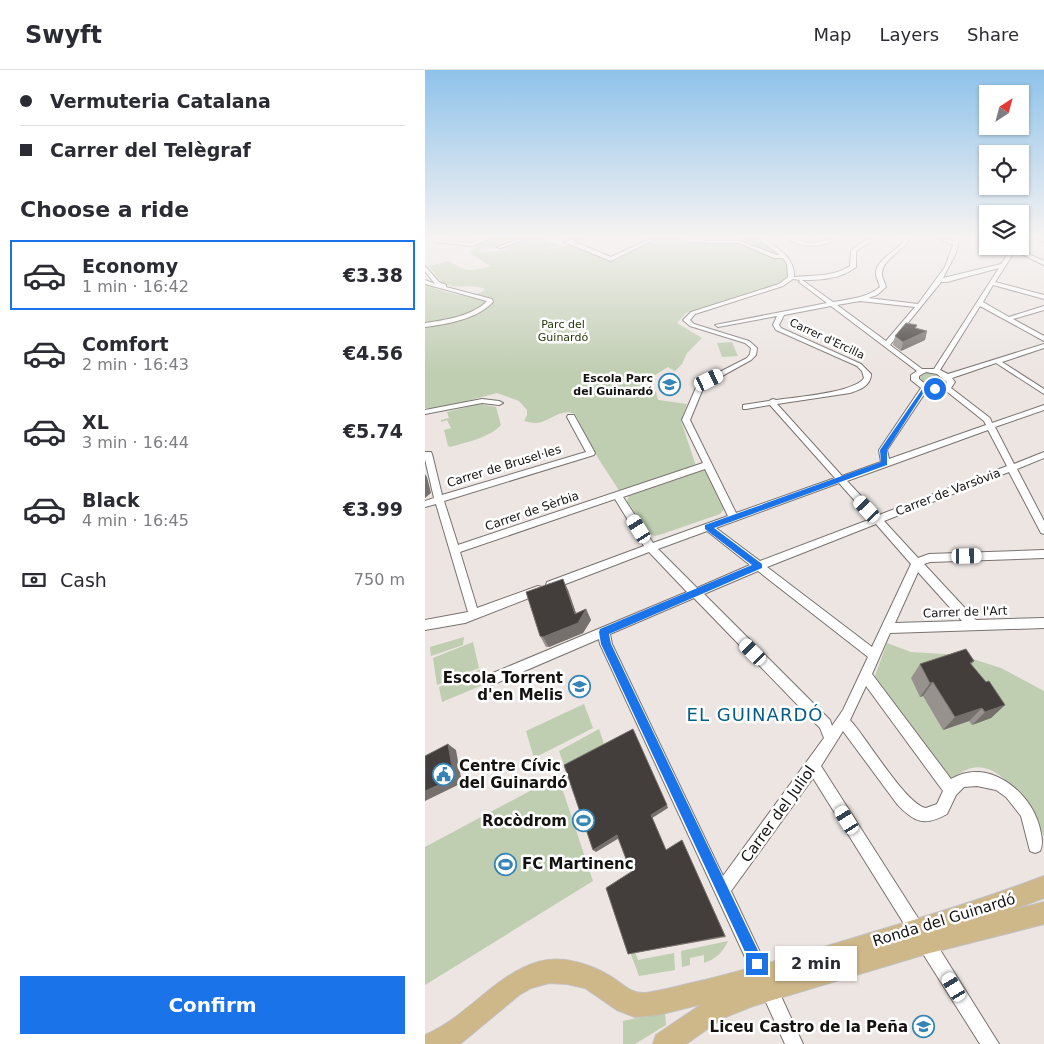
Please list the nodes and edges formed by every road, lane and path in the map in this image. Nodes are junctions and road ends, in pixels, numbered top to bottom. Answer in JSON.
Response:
{"nodes":[{"id":1,"x":436,"y":281,"type":"edge"},
{"id":2,"x":786,"y":281,"type":"edge"},
{"id":3,"x":801,"y":281,"type":"dead end"},
{"id":4,"x":881,"y":281,"type":"edge"},
{"id":5,"x":938,"y":281,"type":"edge"},
{"id":6,"x":425,"y":282,"type":"edge"},
{"id":7,"x":992,"y":283,"type":"joint"},
{"id":8,"x":463,"y":291,"type":"junction"},
{"id":9,"x":1044,"y":297,"type":"edge"},
{"id":10,"x":860,"y":299,"type":"junction"},
{"id":11,"x":980,"y":303,"type":"junction"},
{"id":12,"x":833,"y":304,"type":"junction"},
{"id":13,"x":918,"y":306,"type":"junction"},
{"id":14,"x":1044,"y":308,"type":"edge"},
{"id":15,"x":1034,"y":311,"type":"junction"},
{"id":16,"x":781,"y":314,"type":"junction"},
{"id":17,"x":1044,"y":317,"type":"edge"},
{"id":18,"x":1008,"y":319,"type":"junction"},
{"id":19,"x":425,"y":325,"type":"edge"},
{"id":20,"x":718,"y":325,"type":"dead end"},
{"id":21,"x":1044,"y":339,"type":"edge"},
{"id":22,"x":886,"y":345,"type":"junction"},
{"id":23,"x":1044,"y":346,"type":"edge"},
{"id":24,"x":997,"y":361,"type":"junction"},
{"id":25,"x":921,"y":371,"type":"junction"},
{"id":26,"x":936,"y":371,"type":"junction"},
{"id":27,"x":947,"y":376,"type":"junction"},
{"id":28,"x":925,"y":387,"type":"junction"},
{"id":29,"x":946,"y":388,"type":"junction"},
{"id":30,"x":1044,"y":392,"type":"edge"},
{"id":31,"x":773,"y":401,"type":"junction"},
{"id":32,"x":499,"y":403,"type":"dead end"},
{"id":33,"x":746,"y":407,"type":"dead end"},
{"id":34,"x":1044,"y":407,"type":"edge"},
{"id":35,"x":425,"y":412,"type":"edge"},
{"id":36,"x":571,"y":417,"type":"dead end"},
{"id":37,"x":991,"y":425,"type":"junction"},
{"id":38,"x":439,"y":452,"type":"dead end"},
{"id":39,"x":427,"y":455,"type":"edge"},
{"id":40,"x":1044,"y":455,"type":"edge"},
{"id":41,"x":885,"y":463,"type":"junction"},
{"id":42,"x":707,"y":465,"type":"junction"},
{"id":43,"x":1012,"y":468,"type":"junction"},
{"id":44,"x":840,"y":480,"type":"junction"},
{"id":45,"x":618,"y":496,"type":"junction"},
{"id":46,"x":439,"y":500,"type":"junction"},
{"id":47,"x":425,"y":504,"type":"edge"},
{"id":48,"x":1039,"y":512,"type":"edge"},
{"id":49,"x":734,"y":518,"type":"junction"},
{"id":50,"x":876,"y":519,"type":"junction"},
{"id":51,"x":708,"y":527,"type":"junction"},
{"id":52,"x":1044,"y":530,"type":"edge"},
{"id":53,"x":650,"y":547,"type":"junction"},
{"id":54,"x":455,"y":550,"type":"junction"},
{"id":55,"x":1044,"y":554,"type":"edge"},
{"id":56,"x":917,"y":563,"type":"junction"},
{"id":57,"x":759,"y":566,"type":"junction"},
{"id":58,"x":694,"y":594,"type":"junction"},
{"id":59,"x":474,"y":614,"type":"junction"},
{"id":60,"x":1044,"y":623,"type":"edge"},
{"id":61,"x":425,"y":625,"type":"edge"},
{"id":62,"x":973,"y":625,"type":"junction"},
{"id":63,"x":888,"y":628,"type":"junction"},
{"id":64,"x":603,"y":632,"type":"junction"},
{"id":65,"x":874,"y":655,"type":"junction"},
{"id":66,"x":865,"y":676,"type":"junction"},
{"id":67,"x":492,"y":679,"type":"dead end"},
{"id":68,"x":842,"y":721,"type":"junction"},
{"id":69,"x":831,"y":738,"type":"junction"},
{"id":70,"x":813,"y":766,"type":"junction"},
{"id":71,"x":951,"y":790,"type":"junction"},
{"id":72,"x":1035,"y":846,"type":"dead end"},
{"id":73,"x":1044,"y":888,"type":"edge"},
{"id":74,"x":723,"y":889,"type":"junction"},
{"id":75,"x":1043,"y":916,"type":"edge"},
{"id":76,"x":922,"y":936,"type":"junction"},
{"id":77,"x":766,"y":983,"type":"junction"},
{"id":78,"x":433,"y":1044,"type":"edge"},
{"id":79,"x":665,"y":1044,"type":"edge"},
{"id":80,"x":794,"y":1044,"type":"edge"},
{"id":81,"x":990,"y":1044,"type":"edge"}],
"edges":[{"from":1,"to":8,"type":"street"},
{"from":2,"to":42,"type":"street"},
{"from":3,"to":12,"type":"street"},
{"from":4,"to":10,"type":"street"},
{"from":5,"to":13,"type":"street"},
{"from":6,"to":8,"type":"street"},
{"from":7,"to":9,"type":"street"},
{"from":7,"to":11,"type":"street"},
{"from":8,"to":19,"type":"street"},
{"from":10,"to":12,"type":"street"},
{"from":10,"to":13,"type":"street"},
{"from":11,"to":18,"type":"street"},
{"from":11,"to":26,"type":"street"},
{"from":12,"to":16,"type":"street"},
{"from":12,"to":22,"type":"street"},
{"from":13,"to":22,"type":"street"},
{"from":14,"to":15,"type":"street"},
{"from":15,"to":17,"type":"street"},
{"from":15,"to":18,"type":"street"},
{"from":16,"to":20,"type":"street"},
{"from":16,"to":31,"type":"street","name":"Carrer d'Ercilla"},
{"from":18,"to":21,"type":"street"},
{"from":22,"to":25,"type":"street"},
{"from":23,"to":24,"type":"street"},
{"from":24,"to":27,"type":"street"},
{"from":24,"to":30,"type":"street"},
{"from":25,"to":26,"type":"street"},
{"from":25,"to":28,"type":"street"},
{"from":26,"to":27,"type":"street"},
{"from":27,"to":29,"type":"street"},
{"from":28,"to":29,"type":"street"},
{"from":28,"to":41,"type":"street"},
{"from":29,"to":37,"type":"street"},
{"from":31,"to":33,"type":"street","name":"Carrer d'Ercilla"},
{"from":31,"to":44,"type":"street"},
{"from":32,"to":35,"type":"street"},
{"from":34,"to":37,"type":"street"},
{"from":36,"to":46,"type":"street","name":"Carrer de Brusel·les"},
{"from":37,"to":41,"type":"street"},
{"from":37,"to":43,"type":"street"},
{"from":38,"to":39,"type":"street"},
{"from":39,"to":46,"type":"street"},
{"from":40,"to":43,"type":"street","name":"Carrer de Varsòvia"},
{"from":41,"to":44,"type":"street"},
{"from":42,"to":45,"type":"street","name":"Carrer de Sèrbia"},
{"from":42,"to":49,"type":"street"},
{"from":43,"to":48,"type":"street"},
{"from":43,"to":50,"type":"street","name":"Carrer de Varsòvia"},
{"from":44,"to":49,"type":"street"},
{"from":44,"to":50,"type":"street"},
{"from":45,"to":53,"type":"street"},
{"from":45,"to":54,"type":"street","name":"Carrer de Sèrbia"},
{"from":46,"to":47,"type":"street","name":"Carrer de Brusel·les"},
{"from":46,"to":54,"type":"street"},
{"from":48,"to":52,"type":"street"},
{"from":49,"to":51,"type":"street"},
{"from":50,"to":56,"type":"street"},
{"from":50,"to":57,"type":"street","name":"Carrer de Varsòvia"},
{"from":51,"to":53,"type":"street"},
{"from":51,"to":57,"type":"street"},
{"from":53,"to":58,"type":"street"},
{"from":53,"to":59,"type":"street"},
{"from":54,"to":59,"type":"street"},
{"from":55,"to":56,"type":"street"},
{"from":56,"to":62,"type":"street"},
{"from":56,"to":63,"type":"street","name":"Carrer del Juliol"},
{"from":57,"to":58,"type":"street","name":"Carrer de Varsòvia"},
{"from":57,"to":65,"type":"street"},
{"from":58,"to":64,"type":"street","name":"Carrer de Varsòvia"},
{"from":58,"to":69,"type":"street"},
{"from":59,"to":61,"type":"street"},
{"from":60,"to":62,"type":"street","name":"Carrer de l'Art"},
{"from":62,"to":63,"type":"street","name":"Carrer de l'Art"},
{"from":63,"to":65,"type":"street","name":"Carrer del Juliol"},
{"from":64,"to":67,"type":"street","name":"Carrer de Varsòvia"},
{"from":64,"to":74,"type":"street"},
{"from":65,"to":66,"type":"street","name":"Carrer del Juliol"},
{"from":66,"to":68,"type":"street","name":"Carrer del Juliol"},
{"from":66,"to":71,"type":"street"},
{"from":68,"to":69,"type":"street","name":"Carrer del Juliol"},
{"from":68,"to":71,"type":"street"},
{"from":69,"to":70,"type":"street","name":"Carrer del Juliol"},
{"from":70,"to":74,"type":"street","name":"Carrer del Juliol"},
{"from":70,"to":76,"type":"street"},
{"from":71,"to":72,"type":"street"},
{"from":73,"to":76,"type":"main road","name":"Ronda del Guinardó"},
{"from":74,"to":77,"type":"street"},
{"from":75,"to":76,"type":"main road","name":"Ronda del Guinardó"},
{"from":76,"to":77,"type":"main road","name":"Ronda del Guinardó"},
{"from":76,"to":81,"type":"street"},
{"from":77,"to":78,"type":"main road","name":"Ronda del Guinardó"},
{"from":77,"to":79,"type":"main road","name":"Ronda del Guinardó"},
{"from":77,"to":80,"type":"street"}]}
